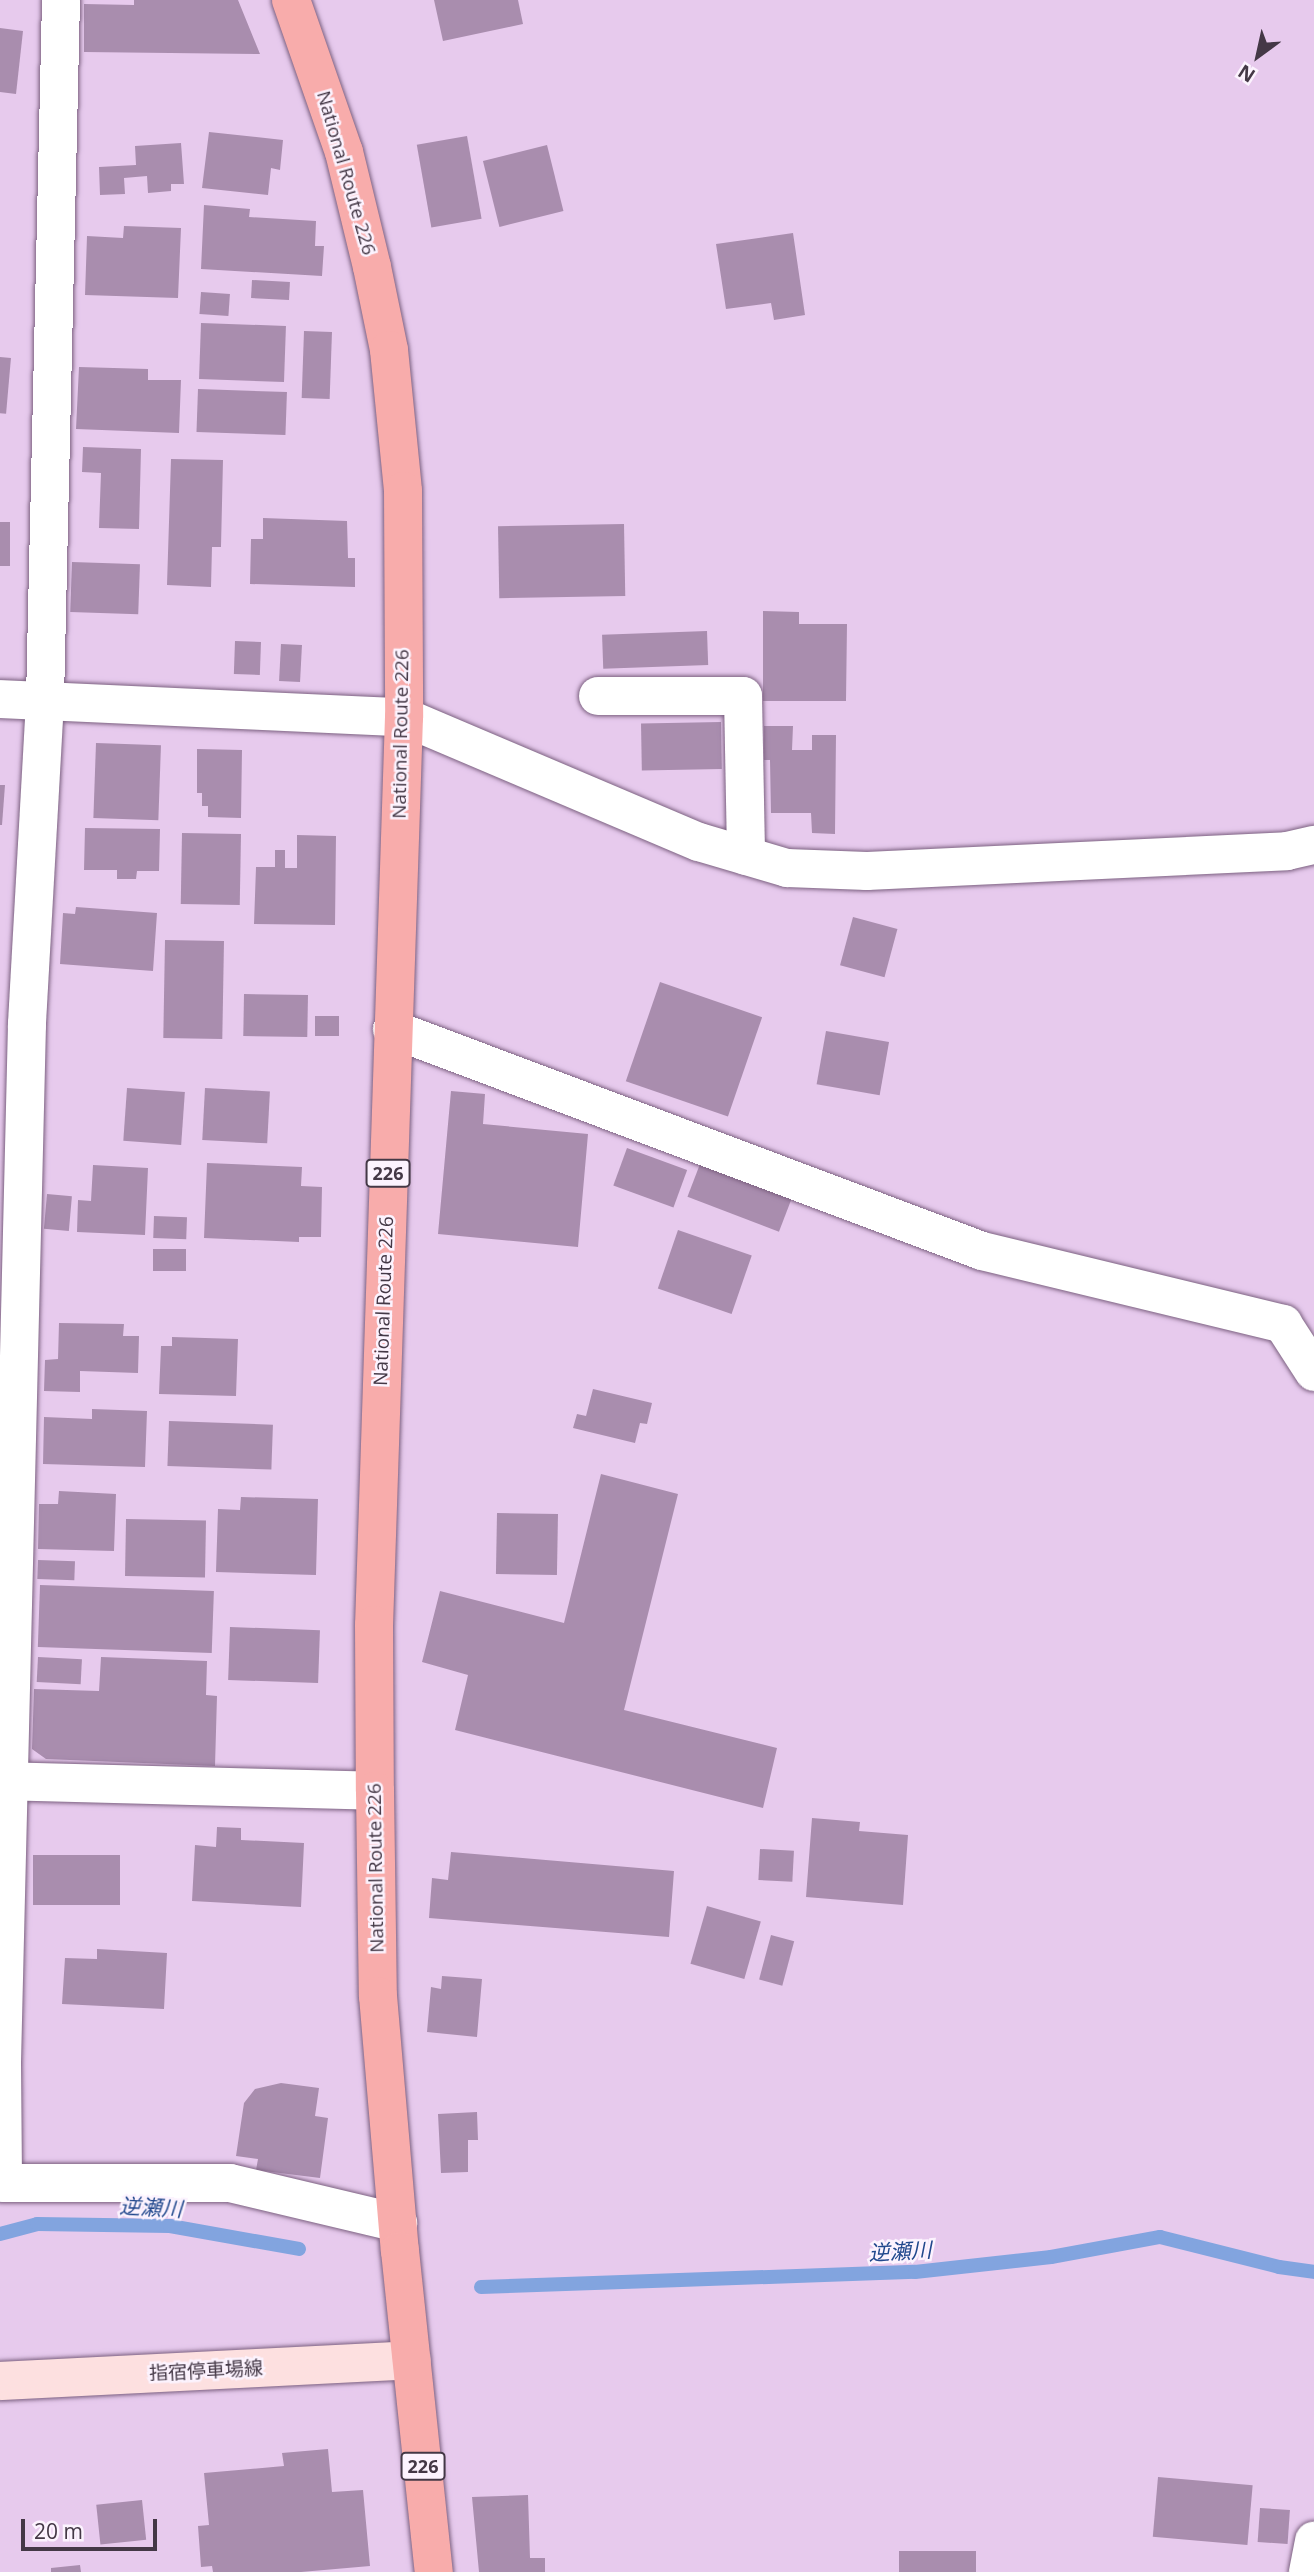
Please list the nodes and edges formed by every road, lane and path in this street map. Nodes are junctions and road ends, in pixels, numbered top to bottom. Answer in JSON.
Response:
{"nodes":[{"id":1,"x":61,"y":0,"type":"edge"},
{"id":2,"x":291,"y":0,"type":"edge"},
{"id":3,"x":598,"y":696,"type":"dead end"},
{"id":4,"x":0,"y":699,"type":"edge"},
{"id":5,"x":45,"y":701,"type":"junction"},
{"id":6,"x":404,"y":717,"type":"junction"},
{"id":7,"x":1314,"y":845,"type":"edge"},
{"id":8,"x":746,"y":856,"type":"junction"},
{"id":9,"x":13,"y":1023,"type":"edge"},
{"id":10,"x":392,"y":1029,"type":"junction"},
{"id":11,"x":1314,"y":1372,"type":"edge"},
{"id":12,"x":5,"y":1781,"type":"edge"},
{"id":13,"x":375,"y":1791,"type":"junction"},
{"id":14,"x":1,"y":2064,"type":"edge"},
{"id":15,"x":398,"y":2224,"type":"junction"},
{"id":16,"x":411,"y":2360,"type":"junction"},
{"id":17,"x":0,"y":2381,"type":"edge"},
{"id":18,"x":1314,"y":2540,"type":"edge"},
{"id":19,"x":434,"y":2572,"type":"edge"},
{"id":20,"x":1308,"y":2572,"type":"edge"}],
"edges":[{"from":1,"to":5,"type":"street"},
{"from":2,"to":6,"type":"highway","name":"National Route 226","number":"226"},
{"from":3,"to":8,"type":"street"},
{"from":4,"to":5,"type":"street"},
{"from":5,"to":6,"type":"street"},
{"from":5,"to":9,"type":"street"},
{"from":6,"to":8,"type":"street"},
{"from":6,"to":10,"type":"highway","name":"National Route 226","number":"226"},
{"from":7,"to":8,"type":"street"},
{"from":9,"to":12,"type":"street"},
{"from":10,"to":11,"type":"street"},
{"from":10,"to":13,"type":"highway","name":"National Route 226","number":"226"},
{"from":12,"to":13,"type":"street"},
{"from":12,"to":14,"type":"street"},
{"from":13,"to":15,"type":"highway","name":"National Route 226","number":"226"},
{"from":14,"to":15,"type":"street"},
{"from":15,"to":16,"type":"highway","name":"National Route 226","number":"226"},
{"from":16,"to":17,"type":"main road","name":"指宿停車場線"},
{"from":16,"to":19,"type":"highway","name":"National Route 226","number":"226"},
{"from":18,"to":20,"type":"street"}]}
